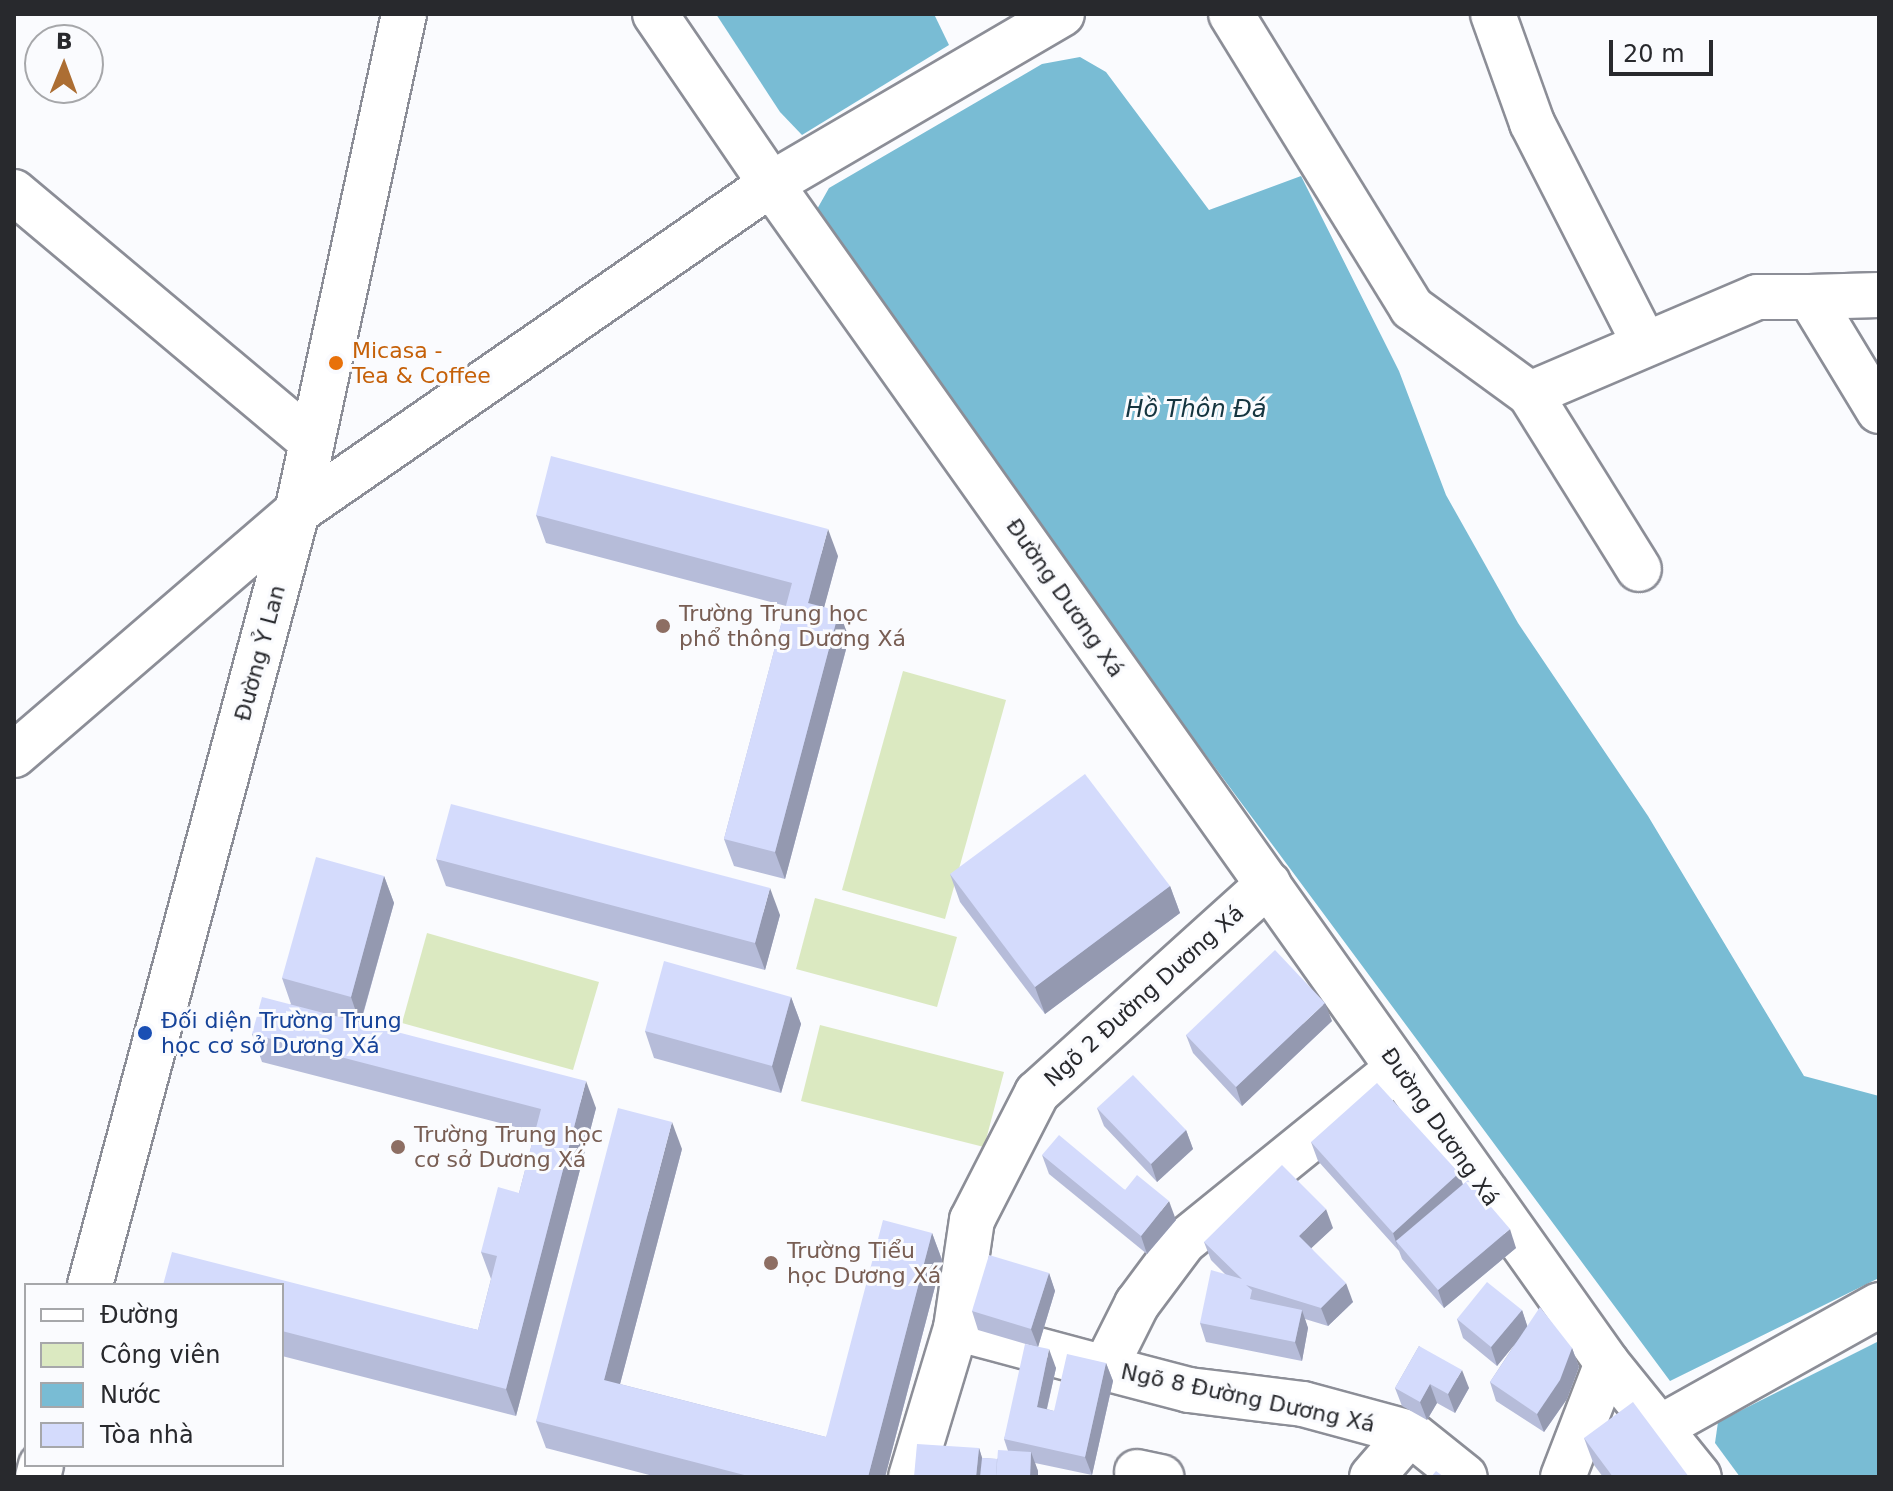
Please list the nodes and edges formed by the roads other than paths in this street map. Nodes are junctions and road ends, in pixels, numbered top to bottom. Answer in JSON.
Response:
{"nodes":[{"id":1,"x":404,"y":14,"type":"edge"},
{"id":2,"x":655,"y":14,"type":"edge"},
{"id":3,"x":1062,"y":14,"type":"edge"},
{"id":4,"x":1231,"y":14,"type":"edge"},
{"id":5,"x":1493,"y":14,"type":"edge"},
{"id":6,"x":771,"y":184,"type":"junction"},
{"id":7,"x":14,"y":192,"type":"edge"},
{"id":8,"x":1879,"y":295,"type":"edge"},
{"id":9,"x":1810,"y":297,"type":"junction"},
{"id":10,"x":1644,"y":343,"type":"junction"},
{"id":11,"x":1530,"y":394,"type":"junction"},
{"id":12,"x":1879,"y":411,"type":"edge"},
{"id":13,"x":312,"y":442,"type":"junction"},
{"id":14,"x":297,"y":512,"type":"junction"},
{"id":15,"x":1639,"y":569,"type":"dead end"},
{"id":16,"x":14,"y":755,"type":"edge"},
{"id":17,"x":1268,"y":884,"type":"junction"},
{"id":18,"x":1398,"y":1068,"type":"junction"},
{"id":19,"x":91,"y":1283,"type":"edge"},
{"id":20,"x":1879,"y":1305,"type":"edge"},
{"id":21,"x":956,"y":1328,"type":"junction"},
{"id":22,"x":1607,"y":1363,"type":"junction"},
{"id":23,"x":1105,"y":1368,"type":"junction"},
{"id":24,"x":1661,"y":1427,"type":"junction"},
{"id":25,"x":1410,"y":1433,"type":"junction"},
{"id":26,"x":911,"y":1477,"type":"edge"},
{"id":27,"x":1372,"y":1477,"type":"edge"},
{"id":28,"x":1465,"y":1477,"type":"edge"},
{"id":29,"x":1563,"y":1477,"type":"edge"},
{"id":30,"x":1699,"y":1477,"type":"edge"}],
"edges":[{"from":1,"to":13,"type":"street","name":"Đường Ỷ Lan"},
{"from":2,"to":6,"type":"street","name":"Đường Dương Xá"},
{"from":3,"to":6,"type":"street"},
{"from":4,"to":11,"type":"street"},
{"from":5,"to":10,"type":"street"},
{"from":6,"to":14,"type":"street"},
{"from":6,"to":17,"type":"street","name":"Đường Dương Xá"},
{"from":7,"to":13,"type":"street"},
{"from":8,"to":9,"type":"street"},
{"from":9,"to":10,"type":"street"},
{"from":9,"to":12,"type":"street"},
{"from":10,"to":11,"type":"street"},
{"from":11,"to":15,"type":"street"},
{"from":13,"to":14,"type":"street","name":"Đường Ỷ Lan"},
{"from":14,"to":16,"type":"street"},
{"from":14,"to":19,"type":"street","name":"Đường Ỷ Lan"},
{"from":17,"to":18,"type":"street","name":"Đường Dương Xá"},
{"from":17,"to":21,"type":"street","name":"Ngõ 2 Đường Dương Xá"},
{"from":18,"to":22,"type":"street","name":"Đường Dương Xá"},
{"from":18,"to":23,"type":"street","name":"Ngõ 8 Đường Dương Xá"},
{"from":20,"to":24,"type":"street"},
{"from":21,"to":23,"type":"street"},
{"from":21,"to":26,"type":"street","name":"Ngõ 2 Đường Dương Xá"},
{"from":22,"to":24,"type":"street","name":"Đường Dương Xá"},
{"from":22,"to":29,"type":"street"},
{"from":23,"to":25,"type":"street","name":"Ngõ 8 Đường Dương Xá"},
{"from":24,"to":30,"type":"street","name":"Đường Dương Xá"},
{"from":25,"to":27,"type":"street"},
{"from":25,"to":28,"type":"street","name":"Ngõ 8 Đường Dương Xá"}]}
